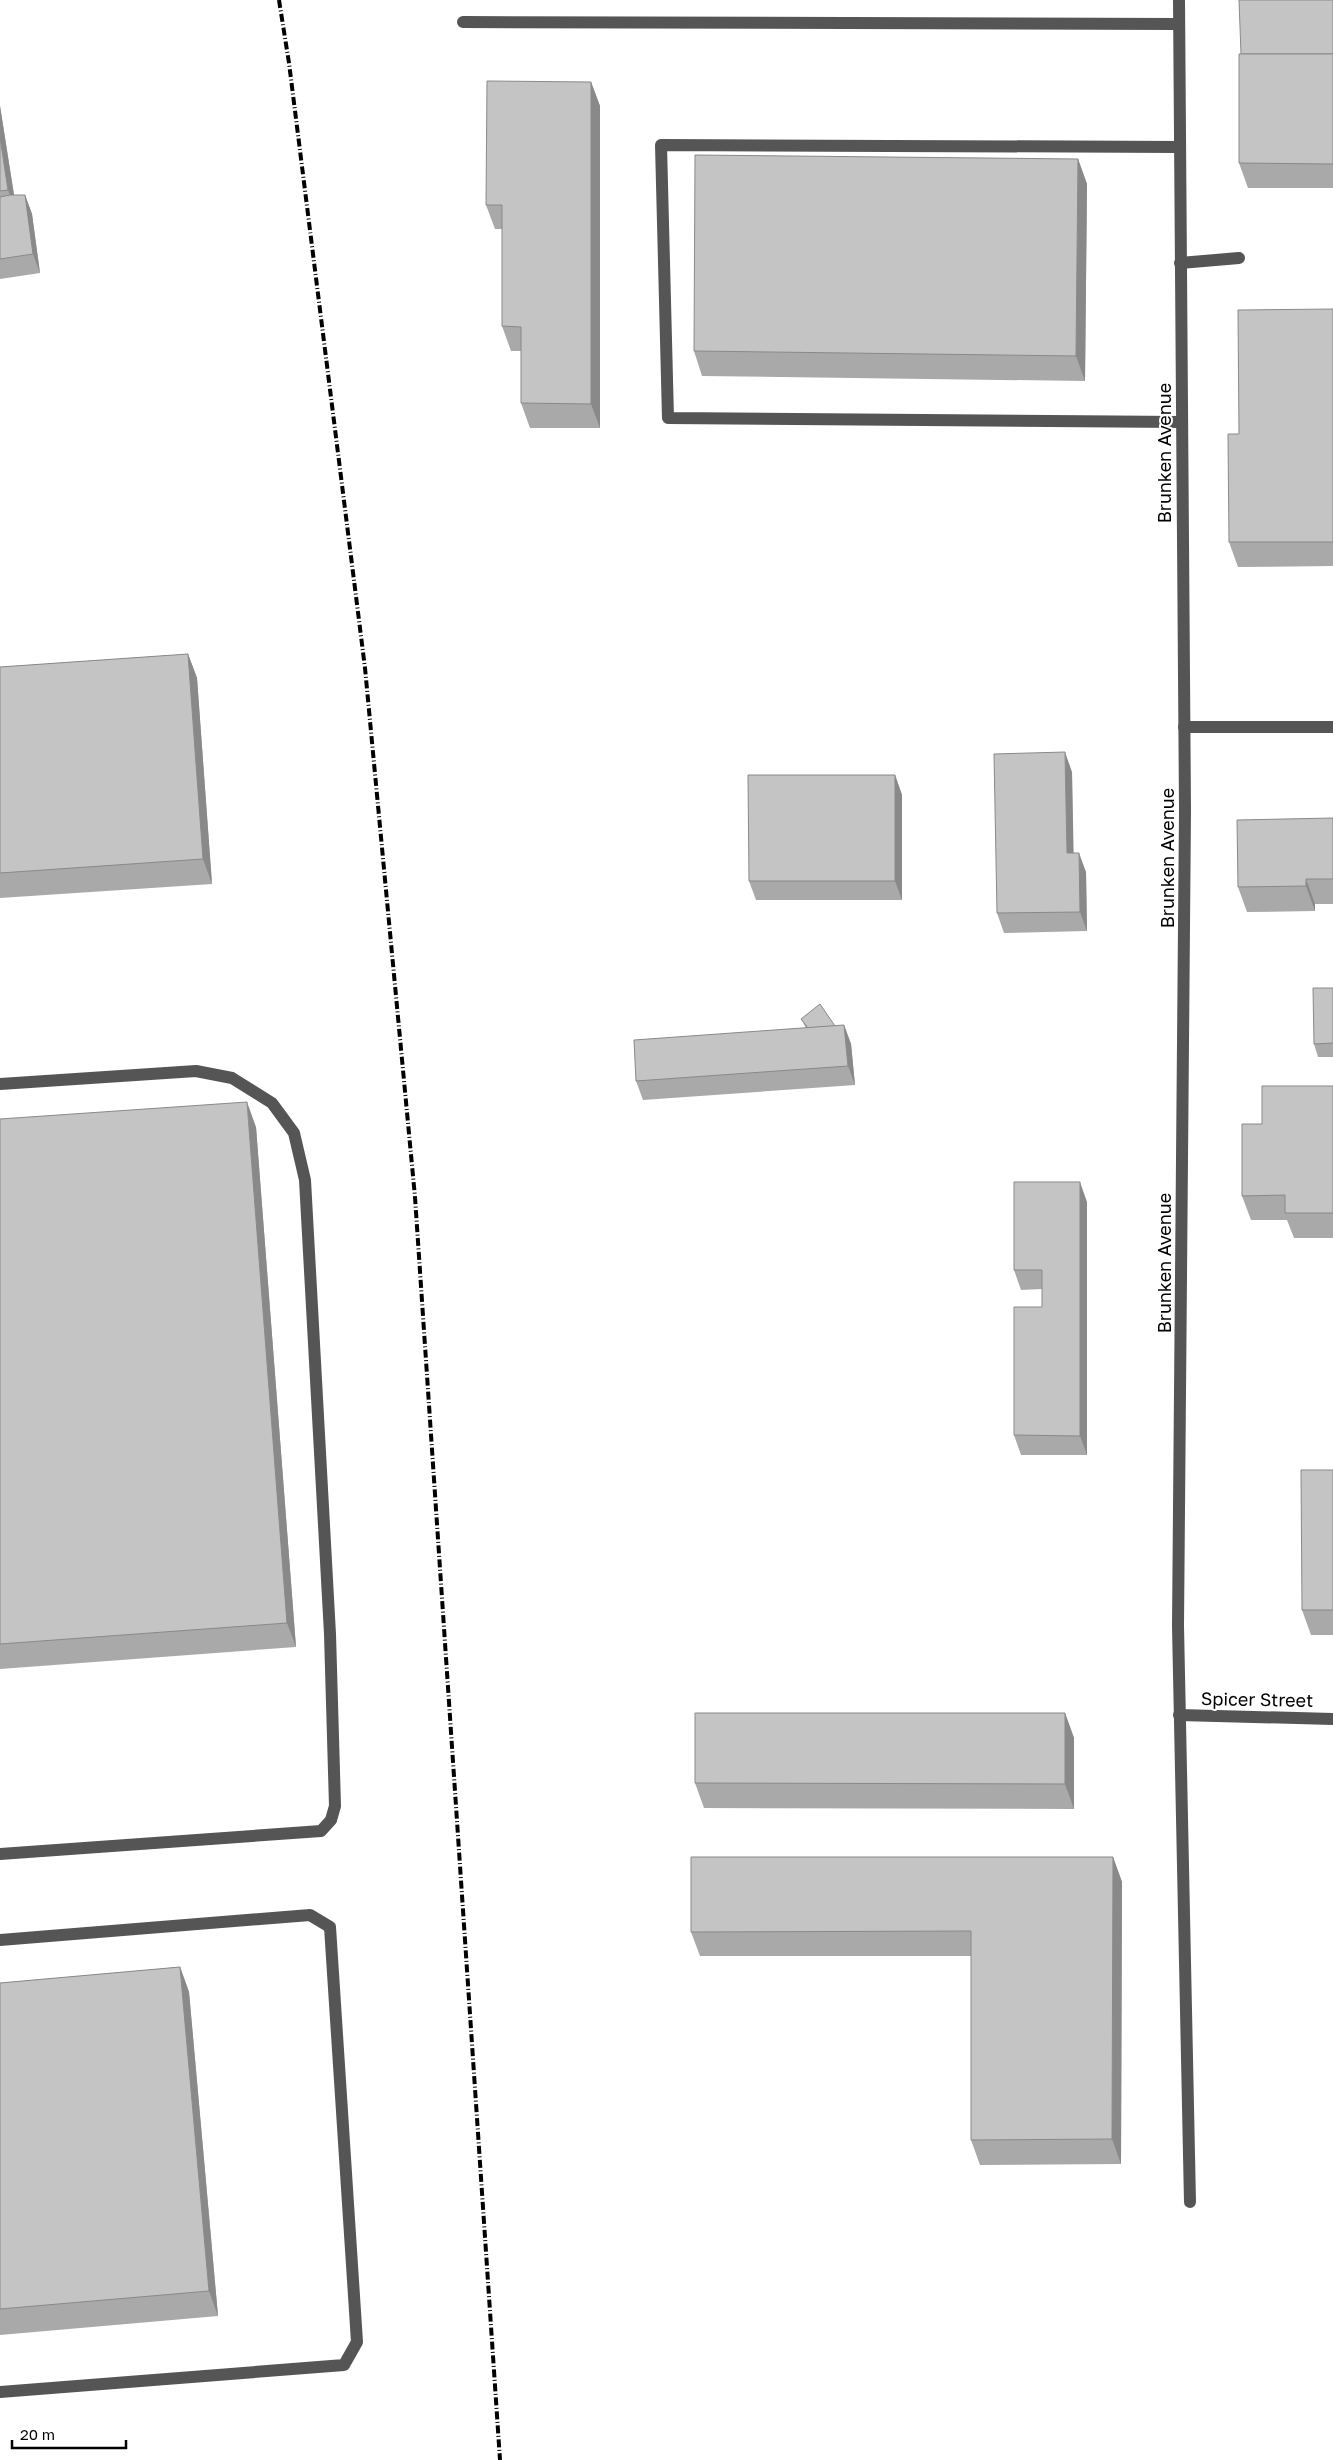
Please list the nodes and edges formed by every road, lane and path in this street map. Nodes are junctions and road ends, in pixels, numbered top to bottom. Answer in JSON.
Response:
{"nodes":[{"id":1,"x":1179,"y":0,"type":"edge"},
{"id":2,"x":463,"y":22,"type":"dead end"},
{"id":3,"x":1179,"y":24,"type":"junction"},
{"id":4,"x":1180,"y":147,"type":"junction"},
{"id":5,"x":1239,"y":258,"type":"dead end"},
{"id":6,"x":1180,"y":263,"type":"junction"},
{"id":7,"x":1181,"y":422,"type":"junction"},
{"id":8,"x":1184,"y":728,"type":"junction"},
{"id":9,"x":1333,"y":728,"type":"edge"},
{"id":10,"x":0,"y":1084,"type":"edge"},
{"id":11,"x":1179,"y":1715,"type":"junction"},
{"id":12,"x":1333,"y":1718,"type":"edge"},
{"id":13,"x":0,"y":1854,"type":"edge"},
{"id":14,"x":0,"y":1940,"type":"edge"},
{"id":15,"x":1190,"y":2202,"type":"dead end"},
{"id":16,"x":0,"y":2392,"type":"edge"}],
"edges":[{"from":1,"to":3,"type":"street","name":"Brunken Avenue"},
{"from":2,"to":3,"type":"street"},
{"from":3,"to":4,"type":"street","name":"Brunken Avenue"},
{"from":4,"to":6,"type":"street","name":"Brunken Avenue"},
{"from":4,"to":7,"type":"street"},
{"from":5,"to":6,"type":"street"},
{"from":6,"to":7,"type":"street","name":"Brunken Avenue"},
{"from":7,"to":8,"type":"street","name":"Brunken Avenue"},
{"from":8,"to":9,"type":"street"},
{"from":8,"to":11,"type":"street","name":"Brunken Avenue"},
{"from":10,"to":13,"type":"street"},
{"from":11,"to":12,"type":"street","name":"Spicer Street"},
{"from":11,"to":15,"type":"street","name":"Brunken Avenue"},
{"from":14,"to":16,"type":"street"}]}
